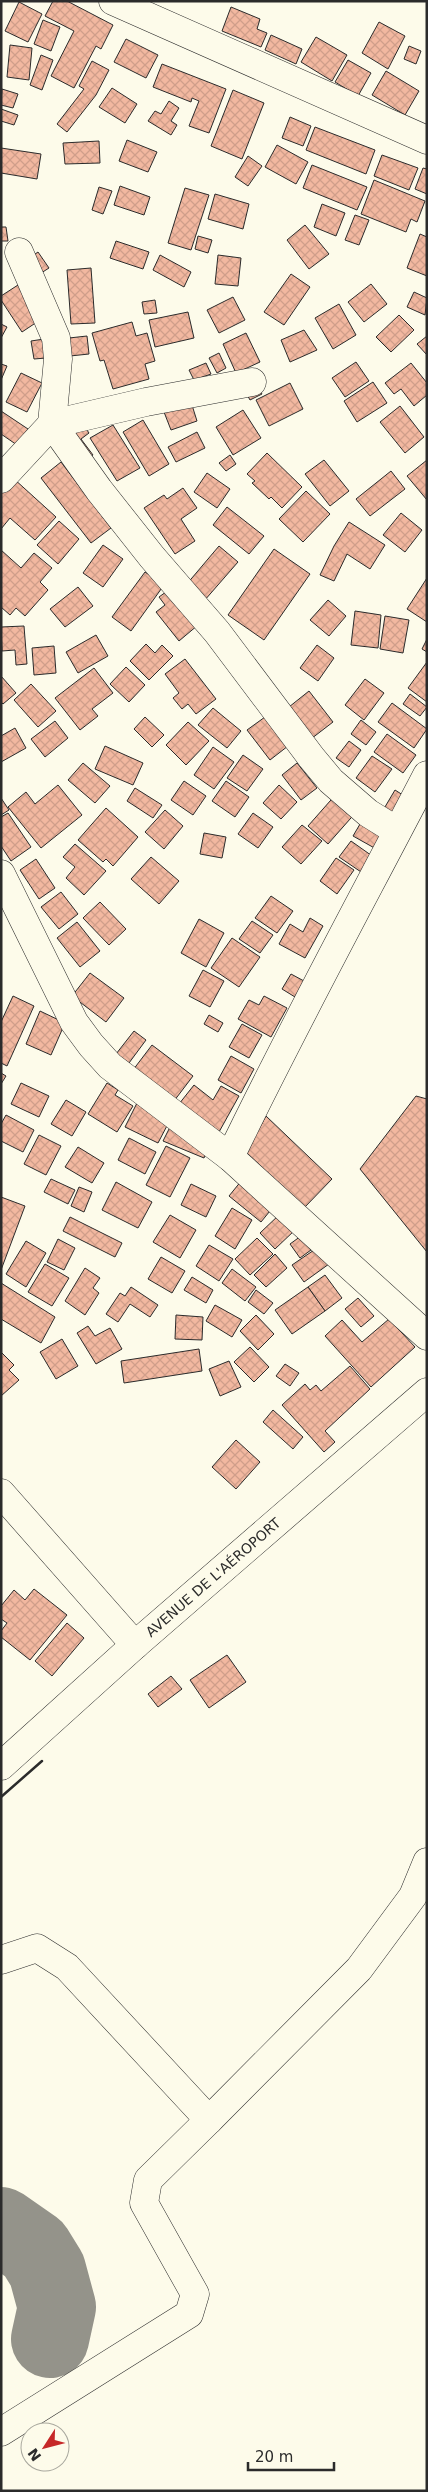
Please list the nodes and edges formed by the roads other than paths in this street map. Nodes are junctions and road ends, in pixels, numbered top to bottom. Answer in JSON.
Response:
{"nodes":[{"id":1,"x":113,"y":1,"type":"edge"},
{"id":2,"x":427,"y":140,"type":"edge"},
{"id":3,"x":19,"y":252,"type":"dead end"},
{"id":4,"x":252,"y":382,"type":"dead end"},
{"id":5,"x":52,"y":424,"type":"junction"},
{"id":6,"x":1,"y":479,"type":"edge"},
{"id":7,"x":427,"y":775,"type":"edge"},
{"id":8,"x":397,"y":831,"type":"junction"},
{"id":9,"x":1,"y":874,"type":"edge"},
{"id":10,"x":230,"y":1157,"type":"junction"},
{"id":11,"x":427,"y":1336,"type":"edge"},
{"id":12,"x":427,"y":1392,"type":"edge"},
{"id":13,"x":1,"y":1493,"type":"edge"},
{"id":14,"x":134,"y":1645,"type":"junction"},
{"id":15,"x":1,"y":1766,"type":"edge"},
{"id":16,"x":427,"y":1862,"type":"edge"},
{"id":17,"x":1,"y":1960,"type":"edge"},
{"id":18,"x":209,"y":2120,"type":"junction"},
{"id":19,"x":1,"y":2432,"type":"edge"}],
"edges":[{"from":1,"to":2,"type":"main road"},
{"from":3,"to":5,"type":"main road"},
{"from":4,"to":5,"type":"main road"},
{"from":5,"to":6,"type":"main road"},
{"from":5,"to":8,"type":"main road"},
{"from":7,"to":8,"type":"main road"},
{"from":8,"to":10,"type":"main road"},
{"from":9,"to":10,"type":"main road"},
{"from":10,"to":11,"type":"main road"},
{"from":12,"to":14,"type":"main road","name":"AVENUE DE L'AÉROPORT"},
{"from":13,"to":14,"type":"main road"},
{"from":14,"to":15,"type":"main road","name":"AVENUE DE L'AÉROPORT"},
{"from":16,"to":18,"type":"main road"},
{"from":17,"to":18,"type":"main road"},
{"from":18,"to":19,"type":"main road"}]}
